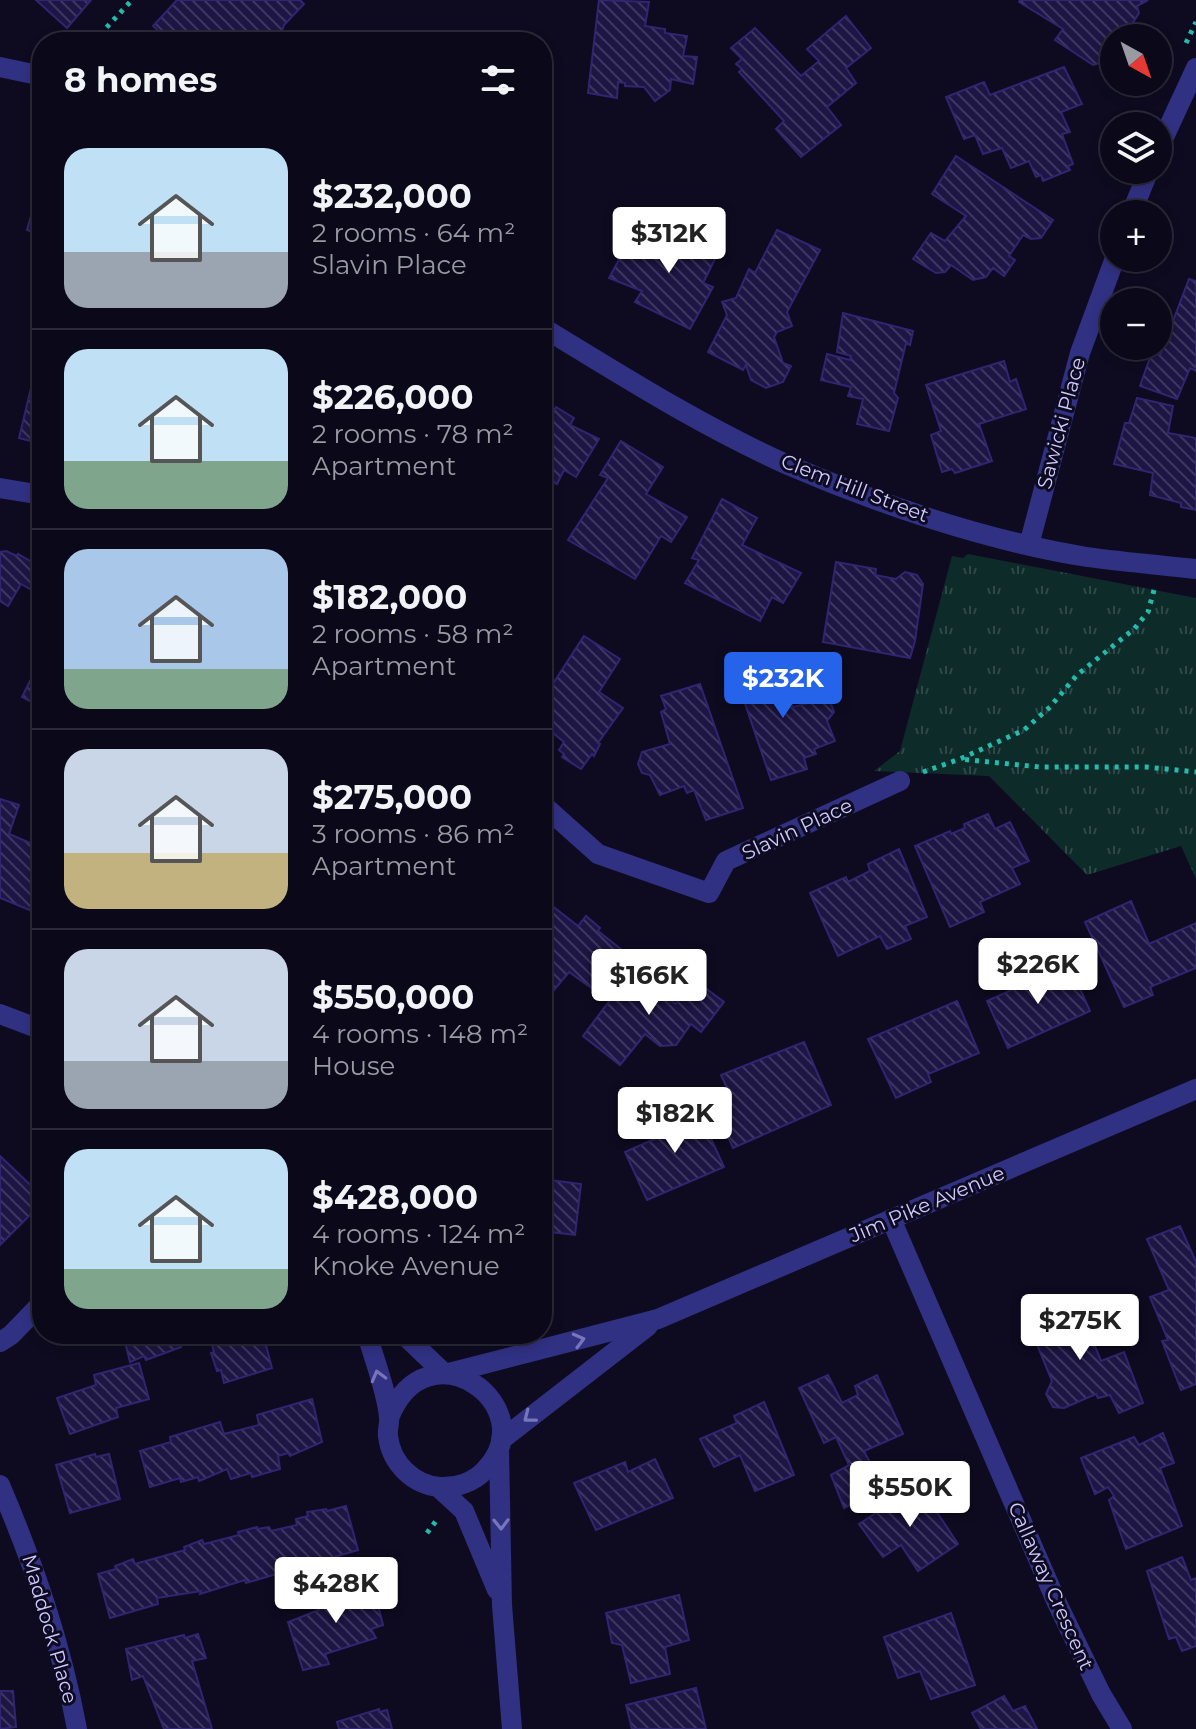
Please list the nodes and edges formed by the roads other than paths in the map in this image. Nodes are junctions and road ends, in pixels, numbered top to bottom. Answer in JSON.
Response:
{"nodes":[{"id":1,"x":0,"y":67,"type":"edge"},
{"id":2,"x":1196,"y":68,"type":"edge"},
{"id":3,"x":32,"y":74,"type":"edge"},
{"id":4,"x":1172,"y":120,"type":"edge"},
{"id":5,"x":1110,"y":272,"type":"edge"},
{"id":6,"x":552,"y":333,"type":"edge"},
{"id":7,"x":0,"y":488,"type":"edge"},
{"id":8,"x":32,"y":493,"type":"edge"},
{"id":9,"x":1029,"y":545,"type":"junction"},
{"id":10,"x":1196,"y":569,"type":"edge"},
{"id":11,"x":900,"y":781,"type":"road end"},
{"id":12,"x":552,"y":813,"type":"edge"},
{"id":13,"x":0,"y":1014,"type":"edge"},
{"id":14,"x":32,"y":1026,"type":"edge"},
{"id":15,"x":1196,"y":1089,"type":"edge"},
{"id":16,"x":891,"y":1219,"type":"junction"},
{"id":17,"x":32,"y":1313,"type":"edge"},
{"id":18,"x":658,"y":1319,"type":"junction"},
{"id":19,"x":0,"y":1342,"type":"edge"},
{"id":20,"x":370,"y":1344,"type":"edge"},
{"id":21,"x":414,"y":1344,"type":"edge"},
{"id":22,"x":447,"y":1374,"type":"junction"},
{"id":23,"x":389,"y":1418,"type":"junction"},
{"id":24,"x":500,"y":1443,"type":"junction"},
{"id":25,"x":0,"y":1485,"type":"edge"},
{"id":26,"x":438,"y":1487,"type":"junction"},
{"id":27,"x":502,"y":1605,"type":"junction"},
{"id":28,"x":77,"y":1729,"type":"edge"},
{"id":29,"x":512,"y":1729,"type":"edge"},
{"id":30,"x":1122,"y":1729,"type":"edge"}],
"edges":[{"from":1,"to":3,"type":"street"},
{"from":2,"to":4,"type":"street"},
{"from":5,"to":9,"type":"street","name":"Sawicki Place"},
{"from":6,"to":9,"type":"street","name":"Clem Hill Street"},
{"from":7,"to":8,"type":"street"},
{"from":9,"to":10,"type":"street","name":"Clem Hill Street"},
{"from":11,"to":12,"type":"street","name":"Slavin Place"},
{"from":13,"to":14,"type":"street"},
{"from":15,"to":16,"type":"street","name":"Jim Pike Avenue"},
{"from":16,"to":18,"type":"street","name":"Jim Pike Avenue"},
{"from":16,"to":30,"type":"street","name":"Callaway Crescent"},
{"from":17,"to":19,"type":"street"},
{"from":22,"to":18,"type":"street","name":"Jim Pike Avenue","one_way":true},
{"from":18,"to":24,"type":"street","name":"Jim Pike Avenue","one_way":true},
{"from":23,"to":20,"type":"street","one_way":true},
{"from":21,"to":22,"type":"street"},
{"from":22,"to":23,"type":"street"},
{"from":22,"to":24,"type":"street"},
{"from":23,"to":26,"type":"street"},
{"from":24,"to":26,"type":"street"},
{"from":24,"to":27,"type":"street","one_way":true},
{"from":25,"to":28,"type":"street","name":"Maddock Place"},
{"from":26,"to":27,"type":"street"},
{"from":27,"to":29,"type":"street"}]}
